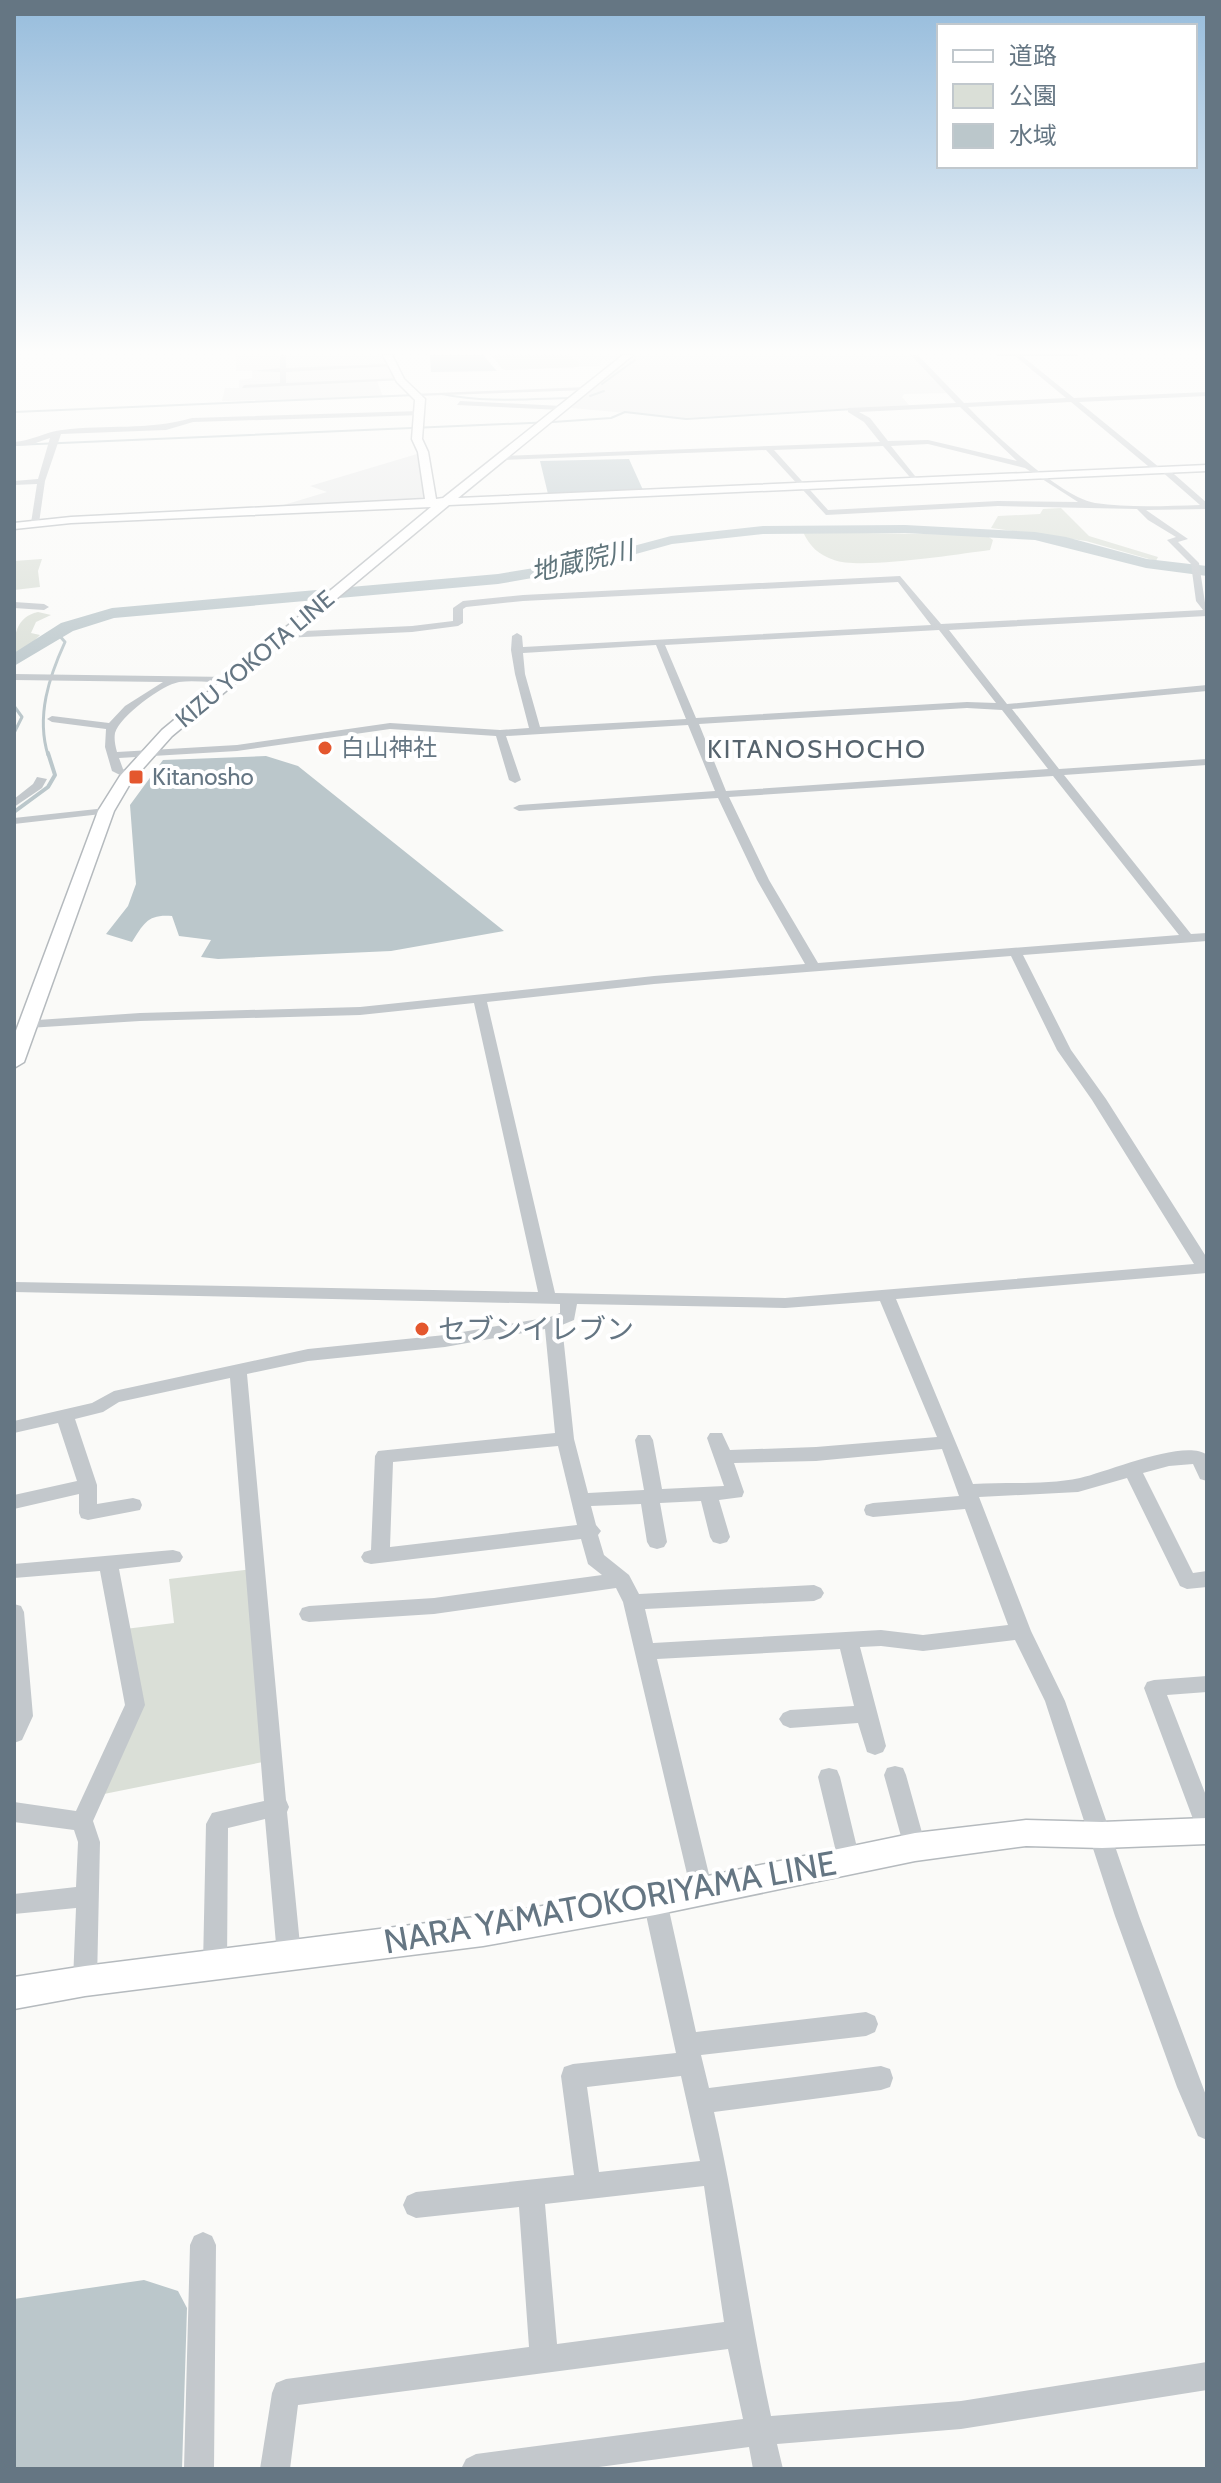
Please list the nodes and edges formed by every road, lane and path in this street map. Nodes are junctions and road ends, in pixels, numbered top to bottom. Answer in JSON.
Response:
{"nodes":[{"id":1,"x":45,"y":471,"type":"edge"},
{"id":2,"x":425,"y":471,"type":"edge"},
{"id":3,"x":483,"y":471,"type":"edge"},
{"id":4,"x":788,"y":471,"type":"edge"},
{"id":5,"x":907,"y":471,"type":"edge"},
{"id":6,"x":1033,"y":471,"type":"edge"},
{"id":7,"x":1122,"y":471,"type":"edge"},
{"id":8,"x":1162,"y":471,"type":"edge"},
{"id":9,"x":1039,"y":475,"type":"junction"},
{"id":10,"x":41,"y":481,"type":"junction"},
{"id":11,"x":915,"y":481,"type":"junction"},
{"id":12,"x":14,"y":483,"type":"edge"},
{"id":13,"x":800,"y":485,"type":"junction"},
{"id":14,"x":438,"y":503,"type":"junction"},
{"id":15,"x":1088,"y":504,"type":"junction"},
{"id":16,"x":1141,"y":509,"type":"junction"},
{"id":17,"x":35,"y":523,"type":"junction"},
{"id":18,"x":14,"y":526,"type":"edge"},
{"id":19,"x":14,"y":605,"type":"edge"},
{"id":20,"x":44,"y":607,"type":"dead end"},
{"id":21,"x":1207,"y":612,"type":"edge"},
{"id":22,"x":941,"y":628,"type":"junction"},
{"id":23,"x":283,"y":635,"type":"junction"},
{"id":24,"x":517,"y":636,"type":"dead end"},
{"id":25,"x":659,"y":641,"type":"junction"},
{"id":26,"x":516,"y":650,"type":"junction"},
{"id":27,"x":14,"y":677,"type":"edge"},
{"id":28,"x":176,"y":678,"type":"junction"},
{"id":29,"x":230,"y":680,"type":"junction"},
{"id":30,"x":1207,"y":688,"type":"edge"},
{"id":31,"x":1005,"y":707,"type":"junction"},
{"id":32,"x":52,"y":719,"type":"dead end"},
{"id":33,"x":693,"y":723,"type":"junction"},
{"id":34,"x":112,"y":727,"type":"junction"},
{"id":35,"x":535,"y":730,"type":"junction"},
{"id":36,"x":500,"y":733,"type":"junction"},
{"id":37,"x":147,"y":753,"type":"junction"},
{"id":38,"x":114,"y":755,"type":"junction"},
{"id":39,"x":1207,"y":762,"type":"edge"},
{"id":40,"x":1055,"y":771,"type":"junction"},
{"id":41,"x":128,"y":776,"type":"junction"},
{"id":42,"x":41,"y":779,"type":"dead end"},
{"id":43,"x":515,"y":780,"type":"dead end"},
{"id":44,"x":722,"y":794,"type":"junction"},
{"id":45,"x":15,"y":801,"type":"edge"},
{"id":46,"x":519,"y":808,"type":"dead end"},
{"id":47,"x":106,"y":811,"type":"junction"},
{"id":48,"x":14,"y":821,"type":"edge"},
{"id":49,"x":1207,"y":937,"type":"edge"},
{"id":50,"x":1188,"y":939,"type":"junction"},
{"id":51,"x":1015,"y":952,"type":"junction"},
{"id":52,"x":814,"y":968,"type":"junction"},
{"id":53,"x":480,"y":999,"type":"junction"},
{"id":54,"x":22,"y":1031,"type":"edge"},
{"id":55,"x":14,"y":1062,"type":"edge"},
{"id":56,"x":1206,"y":1268,"type":"edge"},
{"id":57,"x":14,"y":1287,"type":"edge"},
{"id":58,"x":886,"y":1296,"type":"junction"},
{"id":59,"x":548,"y":1300,"type":"junction"},
{"id":60,"x":569,"y":1300,"type":"junction"},
{"id":61,"x":553,"y":1322,"type":"junction"},
{"id":62,"x":238,"y":1369,"type":"junction"},
{"id":63,"x":65,"y":1417,"type":"junction"},
{"id":64,"x":14,"y":1427,"type":"edge"},
{"id":65,"x":716,"y":1438,"type":"dead end"},
{"id":66,"x":565,"y":1439,"type":"junction"},
{"id":67,"x":644,"y":1440,"type":"dead end"},
{"id":68,"x":948,"y":1442,"type":"junction"},
{"id":69,"x":723,"y":1457,"type":"junction"},
{"id":70,"x":1133,"y":1471,"type":"junction"},
{"id":71,"x":1207,"y":1474,"type":"edge"},
{"id":72,"x":88,"y":1485,"type":"junction"},
{"id":73,"x":708,"y":1493,"type":"junction"},
{"id":74,"x":652,"y":1496,"type":"junction"},
{"id":75,"x":968,"y":1496,"type":"junction"},
{"id":76,"x":583,"y":1500,"type":"junction"},
{"id":77,"x":14,"y":1502,"type":"edge"},
{"id":78,"x":133,"y":1505,"type":"dead end"},
{"id":79,"x":873,"y":1510,"type":"dead end"},
{"id":80,"x":591,"y":1531,"type":"junction"},
{"id":81,"x":720,"y":1537,"type":"dead end"},
{"id":82,"x":657,"y":1542,"type":"dead end"},
{"id":83,"x":173,"y":1557,"type":"dead end"},
{"id":84,"x":108,"y":1562,"type":"junction"},
{"id":85,"x":14,"y":1571,"type":"edge"},
{"id":86,"x":1207,"y":1579,"type":"edge"},
{"id":87,"x":622,"y":1580,"type":"junction"},
{"id":88,"x":814,"y":1593,"type":"dead end"},
{"id":89,"x":633,"y":1602,"type":"junction"},
{"id":90,"x":14,"y":1612,"type":"edge"},
{"id":91,"x":309,"y":1614,"type":"dead end"},
{"id":92,"x":1021,"y":1631,"type":"junction"},
{"id":93,"x":848,"y":1640,"type":"junction"},
{"id":94,"x":646,"y":1652,"type":"junction"},
{"id":95,"x":1207,"y":1684,"type":"edge"},
{"id":96,"x":866,"y":1714,"type":"junction"},
{"id":97,"x":790,"y":1719,"type":"dead end"},
{"id":98,"x":14,"y":1734,"type":"edge"},
{"id":99,"x":875,"y":1746,"type":"dead end"},
{"id":100,"x":895,"y":1775,"type":"dead end"},
{"id":101,"x":829,"y":1777,"type":"dead end"},
{"id":102,"x":278,"y":1807,"type":"junction"},
{"id":103,"x":14,"y":1812,"type":"edge"},
{"id":104,"x":82,"y":1821,"type":"junction"},
{"id":105,"x":1207,"y":1829,"type":"edge"},
{"id":106,"x":1102,"y":1835,"type":"junction"},
{"id":107,"x":915,"y":1847,"type":"junction"},
{"id":108,"x":849,"y":1860,"type":"junction"},
{"id":109,"x":702,"y":1891,"type":"junction"},
{"id":110,"x":88,"y":1896,"type":"junction"},
{"id":111,"x":655,"y":1901,"type":"junction"},
{"id":112,"x":14,"y":1904,"type":"edge"},
{"id":113,"x":289,"y":1955,"type":"junction"},
{"id":114,"x":215,"y":1965,"type":"junction"},
{"id":115,"x":85,"y":1981,"type":"junction"},
{"id":116,"x":14,"y":1993,"type":"edge"},
{"id":117,"x":866,"y":2024,"type":"dead end"},
{"id":118,"x":690,"y":2054,"type":"junction"},
{"id":119,"x":881,"y":2078,"type":"dead end"},
{"id":120,"x":701,"y":2101,"type":"junction"},
{"id":121,"x":1207,"y":2127,"type":"edge"},
{"id":122,"x":715,"y":2172,"type":"junction"},
{"id":123,"x":588,"y":2185,"type":"junction"},
{"id":124,"x":531,"y":2194,"type":"junction"},
{"id":125,"x":416,"y":2205,"type":"dead end"},
{"id":126,"x":203,"y":2245,"type":"dead end"},
{"id":127,"x":739,"y":2334,"type":"junction"},
{"id":128,"x":544,"y":2359,"type":"junction"},
{"id":129,"x":1207,"y":2376,"type":"edge"},
{"id":130,"x":760,"y":2431,"type":"junction"},
{"id":131,"x":199,"y":2469,"type":"edge"},
{"id":132,"x":275,"y":2469,"type":"edge"},
{"id":133,"x":476,"y":2469,"type":"edge"},
{"id":134,"x":768,"y":2469,"type":"edge"}],
"edges":[{"from":1,"to":10,"type":"street"},
{"from":2,"to":14,"type":"main road"},
{"from":3,"to":14,"type":"main road","name":"KIZU YOKOTA LINE"},
{"from":4,"to":13,"type":"street"},
{"from":5,"to":11,"type":"street"},
{"from":6,"to":9,"type":"street"},
{"from":7,"to":9,"type":"main road"},
{"from":8,"to":16,"type":"street"},
{"from":9,"to":11,"type":"main road"},
{"from":9,"to":15,"type":"street"},
{"from":10,"to":12,"type":"street"},
{"from":10,"to":17,"type":"street"},
{"from":11,"to":13,"type":"main road"},
{"from":13,"to":14,"type":"main road"},
{"from":13,"to":15,"type":"street"},
{"from":14,"to":17,"type":"main road"},
{"from":14,"to":23,"type":"main road","name":"KIZU YOKOTA LINE"},
{"from":15,"to":16,"type":"street"},
{"from":16,"to":21,"type":"street"},
{"from":17,"to":18,"type":"main road"},
{"from":19,"to":20,"type":"street"},
{"from":21,"to":22,"type":"street"},
{"from":22,"to":23,"type":"street"},
{"from":22,"to":25,"type":"street"},
{"from":22,"to":31,"type":"street"},
{"from":23,"to":29,"type":"main road","name":"KIZU YOKOTA LINE"},
{"from":24,"to":26,"type":"street"},
{"from":25,"to":26,"type":"street"},
{"from":25,"to":33,"type":"street"},
{"from":26,"to":35,"type":"street"},
{"from":27,"to":28,"type":"street"},
{"from":28,"to":29,"type":"street"},
{"from":28,"to":34,"type":"street"},
{"from":29,"to":37,"type":"main road","name":"KIZU YOKOTA LINE"},
{"from":30,"to":31,"type":"street"},
{"from":31,"to":33,"type":"street"},
{"from":31,"to":40,"type":"street"},
{"from":32,"to":34,"type":"street"},
{"from":33,"to":35,"type":"street"},
{"from":33,"to":44,"type":"street"},
{"from":34,"to":38,"type":"street"},
{"from":35,"to":36,"type":"street"},
{"from":36,"to":37,"type":"street"},
{"from":36,"to":43,"type":"street"},
{"from":37,"to":38,"type":"street"},
{"from":37,"to":41,"type":"main road","name":"KIZU YOKOTA LINE"},
{"from":38,"to":41,"type":"street"},
{"from":39,"to":40,"type":"street"},
{"from":40,"to":44,"type":"street"},
{"from":40,"to":50,"type":"street"},
{"from":41,"to":47,"type":"main road","name":"KIZU YOKOTA LINE"},
{"from":42,"to":45,"type":"street"},
{"from":44,"to":46,"type":"street"},
{"from":44,"to":52,"type":"street"},
{"from":47,"to":48,"type":"street"},
{"from":47,"to":54,"type":"main road","name":"KIZU YOKOTA LINE"},
{"from":49,"to":50,"type":"street"},
{"from":50,"to":51,"type":"street"},
{"from":51,"to":52,"type":"street"},
{"from":51,"to":56,"type":"street"},
{"from":52,"to":53,"type":"street"},
{"from":53,"to":54,"type":"street"},
{"from":53,"to":59,"type":"street"},
{"from":54,"to":55,"type":"main road","name":"KIZU YOKOTA LINE"},
{"from":56,"to":58,"type":"street"},
{"from":57,"to":59,"type":"street"},
{"from":58,"to":60,"type":"street"},
{"from":58,"to":68,"type":"street"},
{"from":59,"to":60,"type":"street"},
{"from":60,"to":61,"type":"street"},
{"from":61,"to":62,"type":"street"},
{"from":61,"to":66,"type":"street"},
{"from":62,"to":63,"type":"street"},
{"from":62,"to":102,"type":"street"},
{"from":63,"to":64,"type":"street"},
{"from":63,"to":72,"type":"street"},
{"from":65,"to":69,"type":"street"},
{"from":66,"to":76,"type":"street"},
{"from":66,"to":80,"type":"street"},
{"from":67,"to":74,"type":"street"},
{"from":68,"to":69,"type":"street"},
{"from":68,"to":75,"type":"street"},
{"from":69,"to":73,"type":"street"},
{"from":70,"to":71,"type":"street"},
{"from":70,"to":75,"type":"street"},
{"from":70,"to":86,"type":"street"},
{"from":72,"to":77,"type":"street"},
{"from":72,"to":78,"type":"street"},
{"from":73,"to":74,"type":"street"},
{"from":73,"to":81,"type":"street"},
{"from":74,"to":76,"type":"street"},
{"from":74,"to":82,"type":"street"},
{"from":75,"to":79,"type":"street"},
{"from":75,"to":92,"type":"street"},
{"from":76,"to":80,"type":"street"},
{"from":80,"to":87,"type":"street"},
{"from":83,"to":84,"type":"street"},
{"from":84,"to":85,"type":"street"},
{"from":84,"to":104,"type":"street"},
{"from":87,"to":89,"type":"street"},
{"from":87,"to":91,"type":"street"},
{"from":88,"to":89,"type":"street"},
{"from":89,"to":94,"type":"street"},
{"from":90,"to":98,"type":"street"},
{"from":92,"to":93,"type":"street"},
{"from":92,"to":106,"type":"street"},
{"from":93,"to":94,"type":"street"},
{"from":93,"to":96,"type":"street"},
{"from":94,"to":109,"type":"street"},
{"from":95,"to":105,"type":"street"},
{"from":96,"to":97,"type":"street"},
{"from":96,"to":99,"type":"street"},
{"from":100,"to":107,"type":"street"},
{"from":101,"to":108,"type":"street"},
{"from":102,"to":113,"type":"street"},
{"from":102,"to":114,"type":"street"},
{"from":103,"to":104,"type":"street"},
{"from":104,"to":110,"type":"street"},
{"from":105,"to":106,"type":"main road","name":"NARA YAMATOKORIYAMA LINE"},
{"from":106,"to":107,"type":"main road","name":"NARA YAMATOKORIYAMA LINE"},
{"from":106,"to":121,"type":"street"},
{"from":107,"to":108,"type":"main road","name":"NARA YAMATOKORIYAMA LINE"},
{"from":108,"to":109,"type":"main road","name":"NARA YAMATOKORIYAMA LINE"},
{"from":109,"to":111,"type":"main road","name":"NARA YAMATOKORIYAMA LINE"},
{"from":110,"to":112,"type":"street"},
{"from":110,"to":115,"type":"street"},
{"from":111,"to":113,"type":"main road","name":"NARA YAMATOKORIYAMA LINE"},
{"from":111,"to":118,"type":"street"},
{"from":113,"to":114,"type":"main road","name":"NARA YAMATOKORIYAMA LINE"},
{"from":114,"to":115,"type":"main road","name":"NARA YAMATOKORIYAMA LINE"},
{"from":115,"to":116,"type":"main road","name":"NARA YAMATOKORIYAMA LINE"},
{"from":117,"to":118,"type":"street"},
{"from":118,"to":120,"type":"street"},
{"from":118,"to":123,"type":"street"},
{"from":119,"to":120,"type":"street"},
{"from":120,"to":122,"type":"street"},
{"from":122,"to":123,"type":"street"},
{"from":122,"to":127,"type":"street"},
{"from":123,"to":124,"type":"street"},
{"from":124,"to":125,"type":"street"},
{"from":124,"to":128,"type":"street"},
{"from":126,"to":131,"type":"street"},
{"from":127,"to":128,"type":"street"},
{"from":127,"to":130,"type":"street"},
{"from":128,"to":132,"type":"street"},
{"from":129,"to":130,"type":"street"},
{"from":130,"to":133,"type":"street"},
{"from":130,"to":134,"type":"street"}]}
